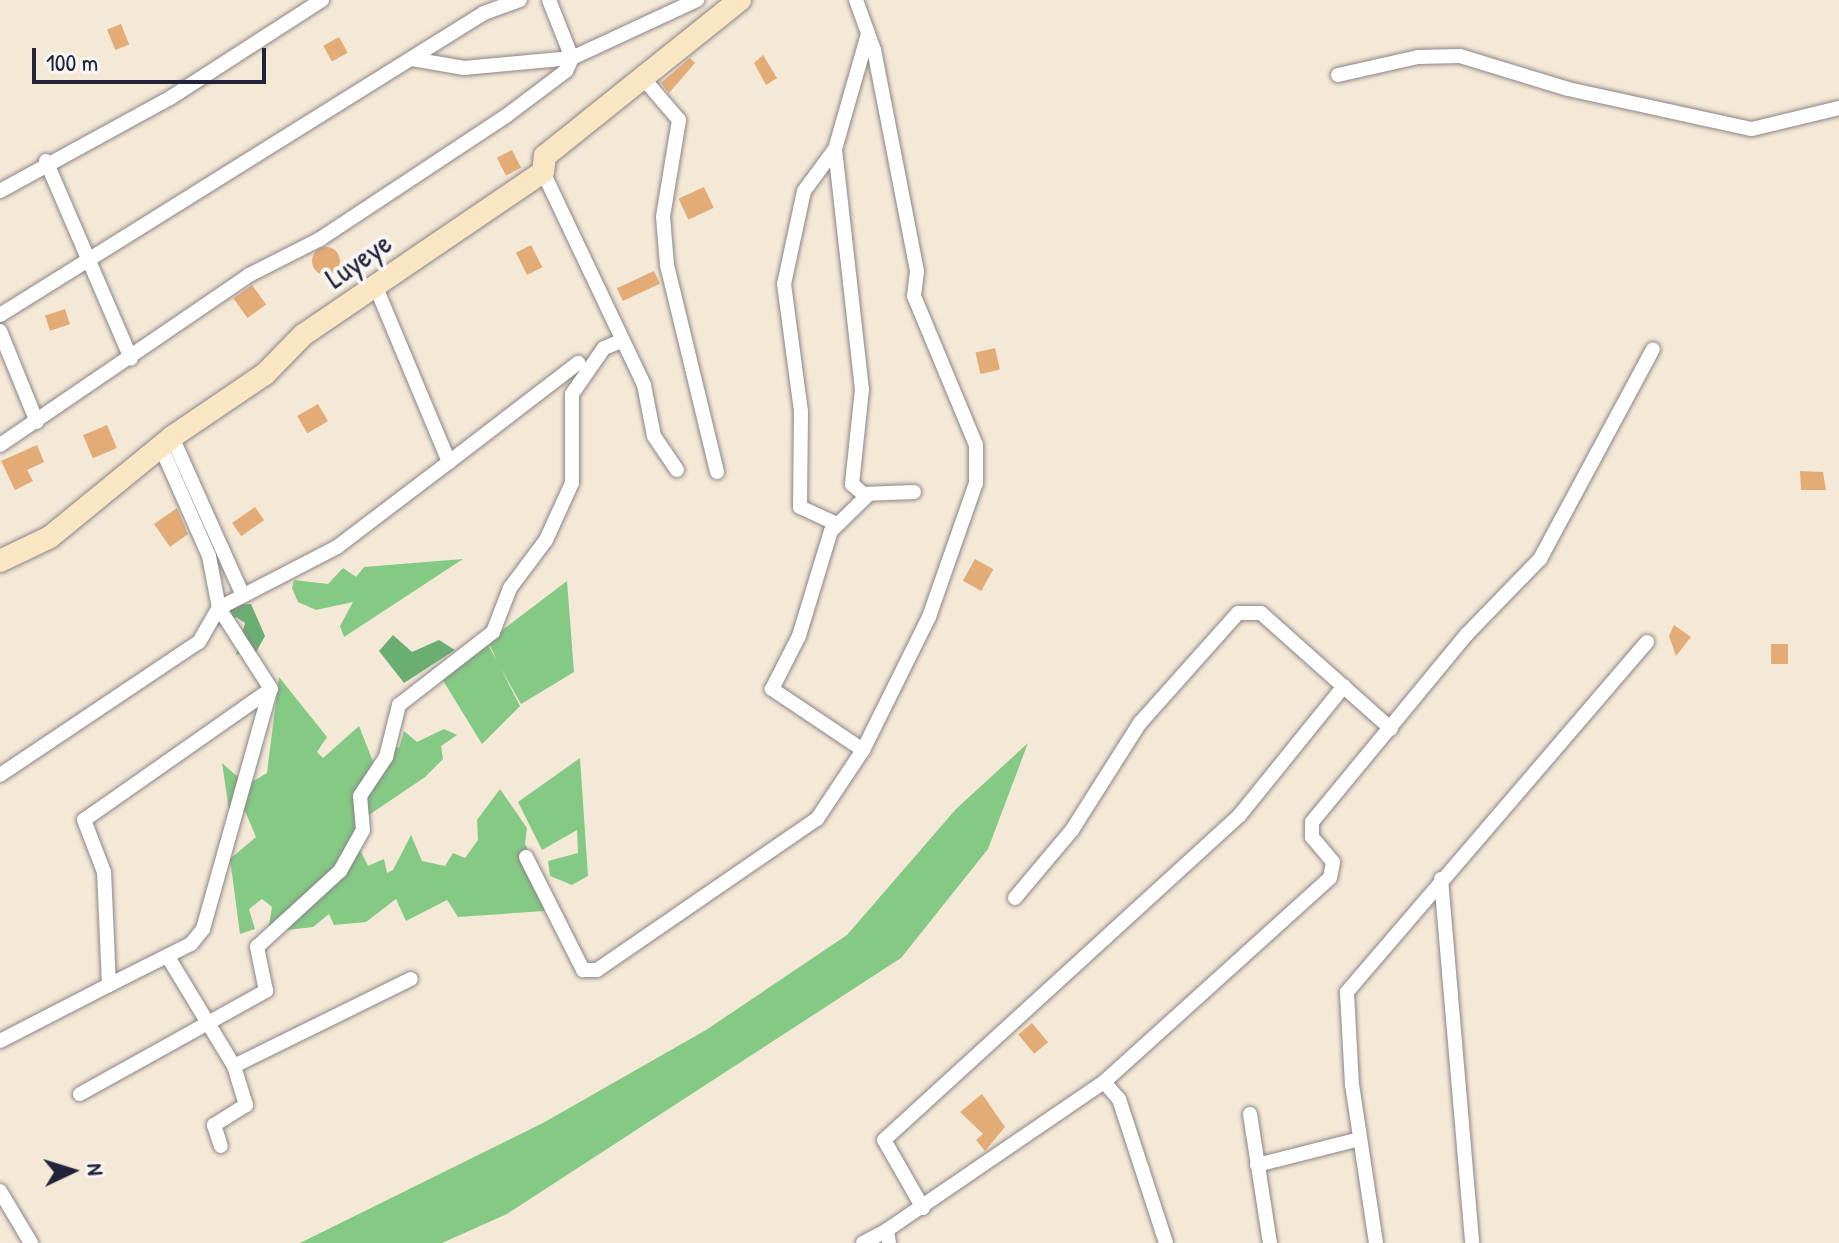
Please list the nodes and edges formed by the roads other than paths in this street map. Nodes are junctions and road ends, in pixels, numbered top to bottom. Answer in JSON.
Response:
{"nodes":[{"id":1,"x":322,"y":0,"type":"edge"},
{"id":2,"x":520,"y":0,"type":"edge"},
{"id":3,"x":549,"y":0,"type":"edge"},
{"id":4,"x":697,"y":0,"type":"edge"},
{"id":5,"x":740,"y":0,"type":"edge"},
{"id":6,"x":856,"y":0,"type":"edge"},
{"id":7,"x":677,"y":4,"type":"edge"},
{"id":8,"x":482,"y":7,"type":"edge"},
{"id":9,"x":869,"y":25,"type":"junction"},
{"id":10,"x":572,"y":58,"type":"junction"},
{"id":11,"x":412,"y":59,"type":"junction"},
{"id":12,"x":1338,"y":75,"type":"dead end"},
{"id":13,"x":643,"y":78,"type":"junction"},
{"id":14,"x":1839,"y":108,"type":"edge"},
{"id":15,"x":835,"y":149,"type":"junction"},
{"id":16,"x":46,"y":161,"type":"junction"},
{"id":17,"x":543,"y":172,"type":"junction"},
{"id":18,"x":0,"y":191,"type":"edge"},
{"id":19,"x":89,"y":260,"type":"junction"},
{"id":20,"x":375,"y":285,"type":"junction"},
{"id":21,"x":0,"y":315,"type":"edge"},
{"id":22,"x":0,"y":331,"type":"edge"},
{"id":23,"x":621,"y":341,"type":"junction"},
{"id":24,"x":1653,"y":349,"type":"dead end"},
{"id":25,"x":131,"y":358,"type":"junction"},
{"id":26,"x":578,"y":363,"type":"dead end"},
{"id":27,"x":37,"y":422,"type":"junction"},
{"id":28,"x":166,"y":442,"type":"junction"},
{"id":29,"x":0,"y":445,"type":"edge"},
{"id":30,"x":449,"y":462,"type":"junction"},
{"id":31,"x":677,"y":470,"type":"dead end"},
{"id":32,"x":717,"y":472,"type":"dead end"},
{"id":33,"x":914,"y":492,"type":"dead end"},
{"id":34,"x":869,"y":494,"type":"junction"},
{"id":35,"x":837,"y":524,"type":"junction"},
{"id":36,"x":0,"y":561,"type":"edge"},
{"id":37,"x":243,"y":596,"type":"junction"},
{"id":38,"x":219,"y":608,"type":"junction"},
{"id":39,"x":1647,"y":642,"type":"dead end"},
{"id":40,"x":1344,"y":686,"type":"junction"},
{"id":41,"x":270,"y":690,"type":"junction"},
{"id":42,"x":1391,"y":729,"type":"junction"},
{"id":43,"x":863,"y":750,"type":"junction"},
{"id":44,"x":0,"y":775,"type":"edge"},
{"id":45,"x":526,"y":857,"type":"dead end"},
{"id":46,"x":1441,"y":879,"type":"junction"},
{"id":47,"x":1015,"y":898,"type":"dead end"},
{"id":48,"x":168,"y":957,"type":"junction"},
{"id":49,"x":411,"y":979,"type":"dead end"},
{"id":50,"x":109,"y":985,"type":"junction"},
{"id":51,"x":209,"y":1026,"type":"junction"},
{"id":52,"x":0,"y":1041,"type":"edge"},
{"id":53,"x":234,"y":1066,"type":"junction"},
{"id":54,"x":1104,"y":1082,"type":"junction"},
{"id":55,"x":80,"y":1094,"type":"dead end"},
{"id":56,"x":1250,"y":1114,"type":"dead end"},
{"id":57,"x":1360,"y":1139,"type":"junction"},
{"id":58,"x":221,"y":1146,"type":"dead end"},
{"id":59,"x":1257,"y":1165,"type":"junction"},
{"id":60,"x":0,"y":1191,"type":"edge"},
{"id":61,"x":923,"y":1208,"type":"junction"},
{"id":62,"x":888,"y":1236,"type":"edge"},
{"id":63,"x":31,"y":1243,"type":"edge"},
{"id":64,"x":863,"y":1243,"type":"edge"},
{"id":65,"x":1166,"y":1243,"type":"edge"},
{"id":66,"x":1270,"y":1243,"type":"edge"},
{"id":67,"x":1376,"y":1243,"type":"edge"},
{"id":68,"x":1472,"y":1243,"type":"edge"}],
"edges":[{"from":1,"to":16,"type":"street"},
{"from":2,"to":8,"type":"street"},
{"from":3,"to":10,"type":"street"},
{"from":4,"to":7,"type":"street"},
{"from":5,"to":13,"type":"street","name":"Luyeye"},
{"from":6,"to":9,"type":"street"},
{"from":7,"to":10,"type":"street"},
{"from":8,"to":11,"type":"street"},
{"from":9,"to":15,"type":"street"},
{"from":9,"to":43,"type":"street"},
{"from":10,"to":11,"type":"street"},
{"from":10,"to":25,"type":"street"},
{"from":11,"to":19,"type":"street"},
{"from":12,"to":14,"type":"street"},
{"from":13,"to":17,"type":"street","name":"Luyeye"},
{"from":13,"to":32,"type":"street"},
{"from":15,"to":34,"type":"street"},
{"from":15,"to":35,"type":"street"},
{"from":16,"to":18,"type":"street"},
{"from":16,"to":19,"type":"street"},
{"from":17,"to":20,"type":"street","name":"Luyeye"},
{"from":17,"to":23,"type":"street"},
{"from":19,"to":21,"type":"street"},
{"from":19,"to":25,"type":"street"},
{"from":20,"to":28,"type":"street","name":"Luyeye"},
{"from":20,"to":30,"type":"street"},
{"from":22,"to":27,"type":"street"},
{"from":23,"to":31,"type":"street"},
{"from":23,"to":51,"type":"street"},
{"from":24,"to":42,"type":"street"},
{"from":25,"to":27,"type":"street"},
{"from":26,"to":30,"type":"street"},
{"from":27,"to":29,"type":"street"},
{"from":28,"to":36,"type":"street","name":"Luyeye"},
{"from":28,"to":37,"type":"street"},
{"from":28,"to":38,"type":"street"},
{"from":30,"to":37,"type":"street"},
{"from":33,"to":34,"type":"street"},
{"from":34,"to":35,"type":"street"},
{"from":35,"to":43,"type":"street"},
{"from":37,"to":38,"type":"street"},
{"from":38,"to":41,"type":"street"},
{"from":38,"to":44,"type":"street"},
{"from":39,"to":46,"type":"street"},
{"from":40,"to":42,"type":"street"},
{"from":40,"to":47,"type":"street"},
{"from":40,"to":61,"type":"street"},
{"from":41,"to":48,"type":"street"},
{"from":41,"to":50,"type":"street"},
{"from":42,"to":54,"type":"street"},
{"from":43,"to":45,"type":"street"},
{"from":46,"to":57,"type":"street"},
{"from":46,"to":68,"type":"street"},
{"from":48,"to":50,"type":"street"},
{"from":48,"to":51,"type":"street"},
{"from":49,"to":53,"type":"street"},
{"from":50,"to":52,"type":"street"},
{"from":51,"to":53,"type":"street"},
{"from":51,"to":55,"type":"street"},
{"from":53,"to":58,"type":"street"},
{"from":54,"to":61,"type":"street"},
{"from":54,"to":65,"type":"street"},
{"from":56,"to":59,"type":"street"},
{"from":57,"to":59,"type":"street"},
{"from":57,"to":67,"type":"street"},
{"from":59,"to":66,"type":"street"},
{"from":60,"to":63,"type":"street"},
{"from":61,"to":62,"type":"street"},
{"from":62,"to":64,"type":"street"}]}
